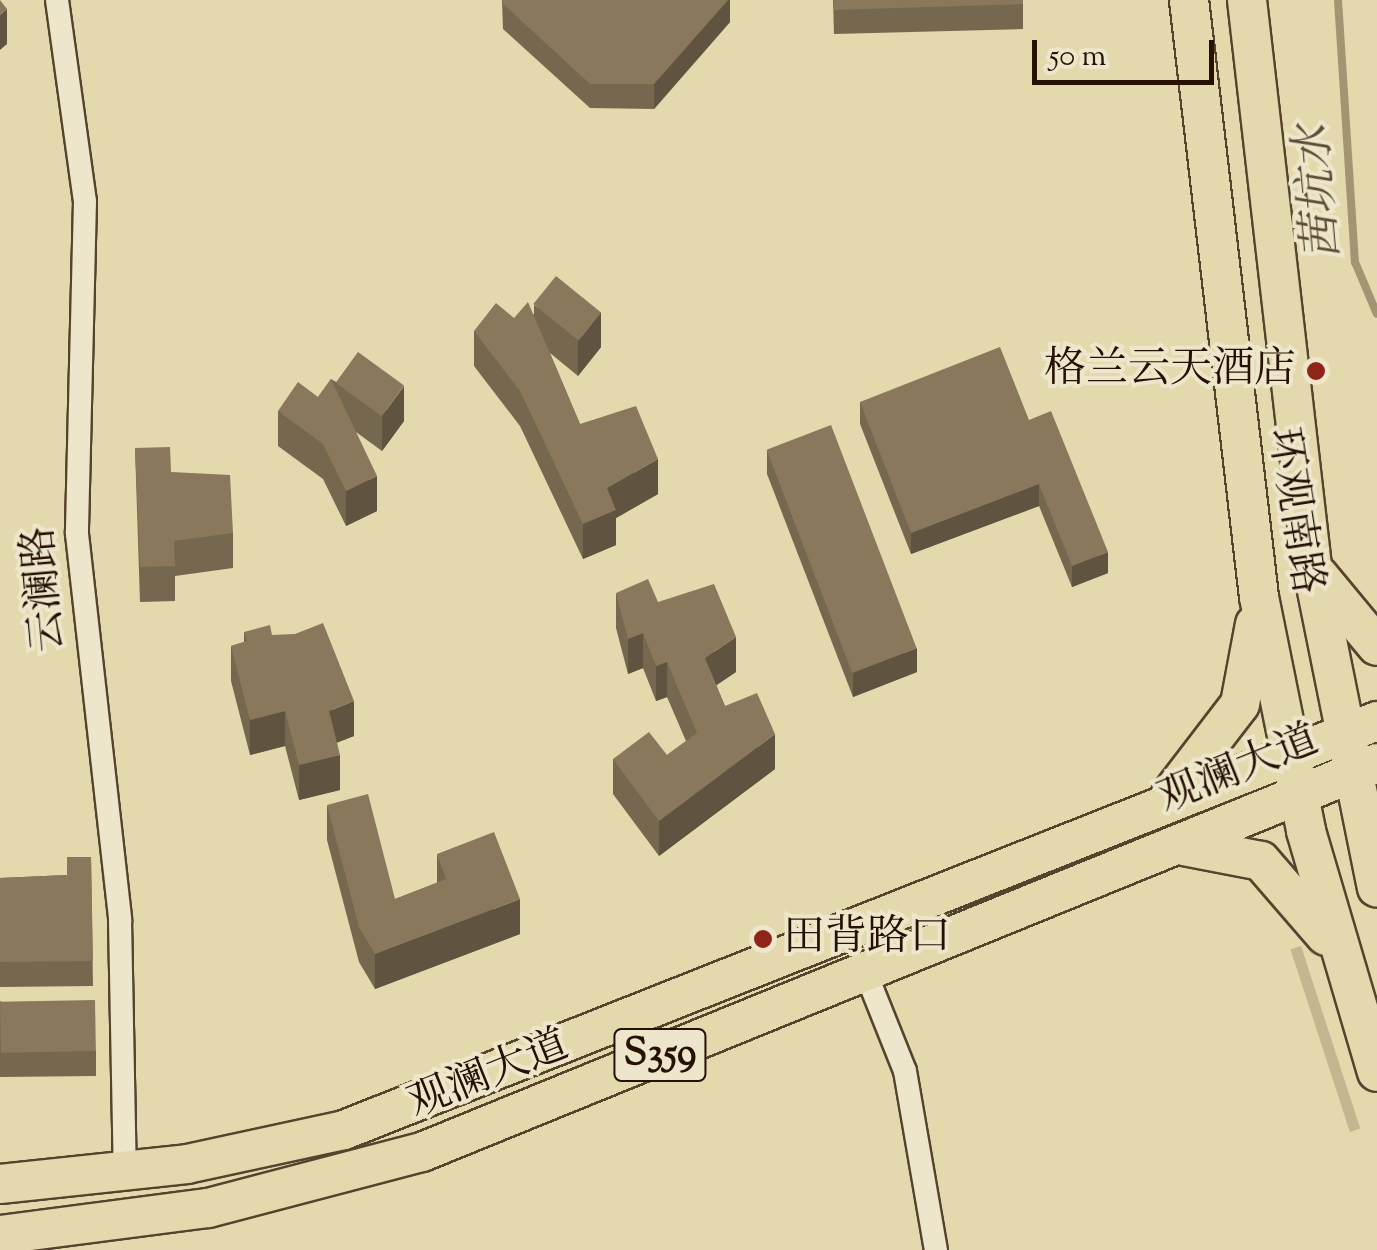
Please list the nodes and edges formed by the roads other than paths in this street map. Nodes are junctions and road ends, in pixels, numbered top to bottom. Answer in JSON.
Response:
{"nodes":[{"id":1,"x":57,"y":0,"type":"edge"},
{"id":2,"x":1189,"y":0,"type":"edge"},
{"id":3,"x":1247,"y":0,"type":"edge"},
{"id":4,"x":1312,"y":566,"type":"junction"},
{"id":5,"x":1259,"y":597,"type":"junction"},
{"id":6,"x":1377,"y":646,"type":"edge"},
{"id":7,"x":1360,"y":727,"type":"edge"},
{"id":8,"x":1290,"y":753,"type":"junction"},
{"id":9,"x":1364,"y":769,"type":"edge"},
{"id":10,"x":1298,"y":795,"type":"junction"},
{"id":11,"x":1156,"y":806,"type":"junction"},
{"id":12,"x":1161,"y":850,"type":"junction"},
{"id":13,"x":1377,"y":887,"type":"edge"},
{"id":14,"x":864,"y":971,"type":"junction"},
{"id":15,"x":1351,"y":985,"type":"junction"},
{"id":16,"x":1377,"y":1072,"type":"edge"},
{"id":17,"x":124,"y":1172,"type":"junction"},
{"id":18,"x":0,"y":1184,"type":"edge"},
{"id":19,"x":0,"y":1235,"type":"edge"},
{"id":20,"x":936,"y":1250,"type":"edge"}],
"edges":[{"from":1,"to":17,"type":"street","name":"云澜路"},
{"from":2,"to":5,"type":"main road","name":"环观南路"},
{"from":3,"to":4,"type":"main road","name":"环观南路"},
{"from":4,"to":6,"type":"main road"},
{"from":4,"to":7,"type":"main road","name":"环观南路"},
{"from":5,"to":8,"type":"main road","name":"环观南路"},
{"from":5,"to":11,"type":"main road"},
{"from":7,"to":8,"type":"main road","name":"观澜大道","number":"S359"},
{"from":7,"to":9,"type":"main road","name":"环观南路"},
{"from":8,"to":10,"type":"main road","name":"环观南路"},
{"from":8,"to":11,"type":"main road","name":"观澜大道","number":"S359"},
{"from":9,"to":10,"type":"main road","name":"观澜大道","number":"S359"},
{"from":9,"to":13,"type":"main road","name":"环观南路"},
{"from":10,"to":12,"type":"main road","name":"观澜大道","number":"S359"},
{"from":10,"to":15,"type":"main road","name":"环观南路"},
{"from":11,"to":17,"type":"main road","name":"观澜大道","number":"S359"},
{"from":12,"to":14,"type":"main road","name":"观澜大道","number":"S359"},
{"from":12,"to":15,"type":"main road"},
{"from":14,"to":19,"type":"main road","name":"观澜大道","number":"S359"},
{"from":14,"to":20,"type":"street"},
{"from":15,"to":16,"type":"main road"},
{"from":17,"to":18,"type":"main road","name":"观澜大道","number":"S359"}]}
